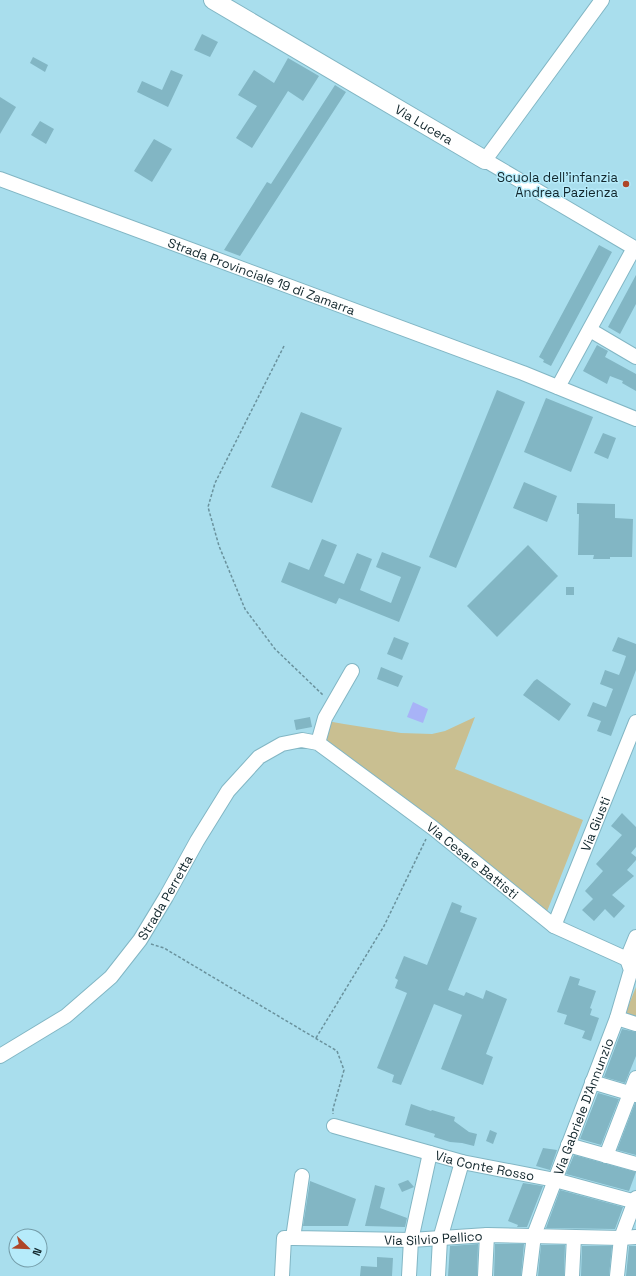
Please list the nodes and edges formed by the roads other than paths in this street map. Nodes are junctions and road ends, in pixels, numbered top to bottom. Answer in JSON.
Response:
{"nodes":[{"id":1,"x":213,"y":0,"type":"edge"},
{"id":2,"x":602,"y":0,"type":"edge"},
{"id":3,"x":485,"y":160,"type":"junction"},
{"id":4,"x":0,"y":179,"type":"edge"},
{"id":5,"x":635,"y":248,"type":"edge"},
{"id":6,"x":590,"y":330,"type":"junction"},
{"id":7,"x":636,"y":356,"type":"edge"},
{"id":8,"x":558,"y":387,"type":"junction"},
{"id":9,"x":636,"y":419,"type":"edge"},
{"id":10,"x":352,"y":671,"type":"dead end"},
{"id":11,"x":636,"y":722,"type":"edge"},
{"id":12,"x":318,"y":743,"type":"junction"},
{"id":13,"x":554,"y":926,"type":"junction"},
{"id":14,"x":636,"y":937,"type":"edge"},
{"id":15,"x":632,"y":960,"type":"edge"},
{"id":16,"x":617,"y":1018,"type":"junction"},
{"id":17,"x":636,"y":1024,"type":"edge"},
{"id":18,"x":0,"y":1056,"type":"edge"},
{"id":19,"x":636,"y":1078,"type":"edge"},
{"id":20,"x":592,"y":1082,"type":"junction"},
{"id":21,"x":633,"y":1094,"type":"edge"},
{"id":22,"x":334,"y":1126,"type":"road end"},
{"id":23,"x":568,"y":1145,"type":"junction"},
{"id":24,"x":430,"y":1153,"type":"junction"},
{"id":25,"x":606,"y":1156,"type":"junction"},
{"id":26,"x":462,"y":1162,"type":"junction"},
{"id":27,"x":636,"y":1164,"type":"edge"},
{"id":28,"x":302,"y":1176,"type":"dead end"},
{"id":29,"x":555,"y":1180,"type":"junction"},
{"id":30,"x":636,"y":1201,"type":"edge"},
{"id":31,"x":487,"y":1235,"type":"junction"},
{"id":32,"x":534,"y":1235,"type":"junction"},
{"id":33,"x":574,"y":1237,"type":"junction"},
{"id":34,"x":292,"y":1238,"type":"junction"},
{"id":35,"x":621,"y":1238,"type":"junction"},
{"id":36,"x":636,"y":1238,"type":"edge"},
{"id":37,"x":440,"y":1239,"type":"junction"},
{"id":38,"x":411,"y":1240,"type":"junction"},
{"id":39,"x":282,"y":1276,"type":"edge"},
{"id":40,"x":409,"y":1276,"type":"edge"},
{"id":41,"x":438,"y":1276,"type":"edge"},
{"id":42,"x":485,"y":1276,"type":"edge"},
{"id":43,"x":529,"y":1276,"type":"edge"},
{"id":44,"x":572,"y":1276,"type":"edge"},
{"id":45,"x":617,"y":1276,"type":"edge"}],
"edges":[{"from":1,"to":3,"type":"main road","name":"Via Lucera"},
{"from":2,"to":3,"type":"street"},
{"from":3,"to":5,"type":"street","name":"Via Lucera"},
{"from":4,"to":8,"type":"street","name":"Strada Provinciale 19 di Zamarra"},
{"from":5,"to":6,"type":"street"},
{"from":6,"to":7,"type":"street"},
{"from":6,"to":8,"type":"street"},
{"from":8,"to":9,"type":"street","name":"Strada Provinciale 19 di Zamarra"},
{"from":10,"to":12,"type":"street"},
{"from":11,"to":13,"type":"street","name":"Via Giusti"},
{"from":12,"to":13,"type":"street","name":"Via Cesare Battisti"},
{"from":12,"to":18,"type":"street","name":"Strada Perretta"},
{"from":13,"to":15,"type":"street","name":"Via Cesare Battisti"},
{"from":14,"to":15,"type":"street","name":"Via Gabriele D'Annunzio"},
{"from":15,"to":16,"type":"street","name":"Via Gabriele D'Annunzio"},
{"from":16,"to":17,"type":"street"},
{"from":16,"to":20,"type":"street","name":"Via Gabriele D'Annunzio"},
{"from":19,"to":21,"type":"street"},
{"from":20,"to":21,"type":"street"},
{"from":20,"to":23,"type":"street","name":"Via Gabriele D'Annunzio"},
{"from":21,"to":25,"type":"street"},
{"from":22,"to":24,"type":"street","name":"Via Conte Rosso"},
{"from":23,"to":25,"type":"street"},
{"from":23,"to":29,"type":"street","name":"Via Gabriele D'Annunzio"},
{"from":24,"to":26,"type":"street","name":"Via Conte Rosso"},
{"from":24,"to":38,"type":"street"},
{"from":25,"to":27,"type":"street"},
{"from":26,"to":29,"type":"street","name":"Via Conte Rosso"},
{"from":26,"to":37,"type":"street"},
{"from":28,"to":34,"type":"street"},
{"from":29,"to":30,"type":"street","name":"Via Conte Rosso"},
{"from":29,"to":32,"type":"street","name":"Via Gabriele D'Annunzio"},
{"from":30,"to":35,"type":"street"},
{"from":31,"to":32,"type":"street","name":"Via Silvio Pellico"},
{"from":31,"to":37,"type":"street","name":"Via Silvio Pellico"},
{"from":31,"to":42,"type":"street"},
{"from":32,"to":33,"type":"street","name":"Via Silvio Pellico"},
{"from":32,"to":43,"type":"street","name":"Via Gabriele D'Annunzio"},
{"from":33,"to":35,"type":"street","name":"Via Silvio Pellico"},
{"from":33,"to":44,"type":"street"},
{"from":34,"to":38,"type":"street","name":"Via Silvio Pellico"},
{"from":34,"to":39,"type":"street"},
{"from":35,"to":36,"type":"street","name":"Via Silvio Pellico"},
{"from":35,"to":45,"type":"street"},
{"from":37,"to":38,"type":"street","name":"Via Silvio Pellico"},
{"from":37,"to":41,"type":"street"},
{"from":38,"to":40,"type":"street"}]}
